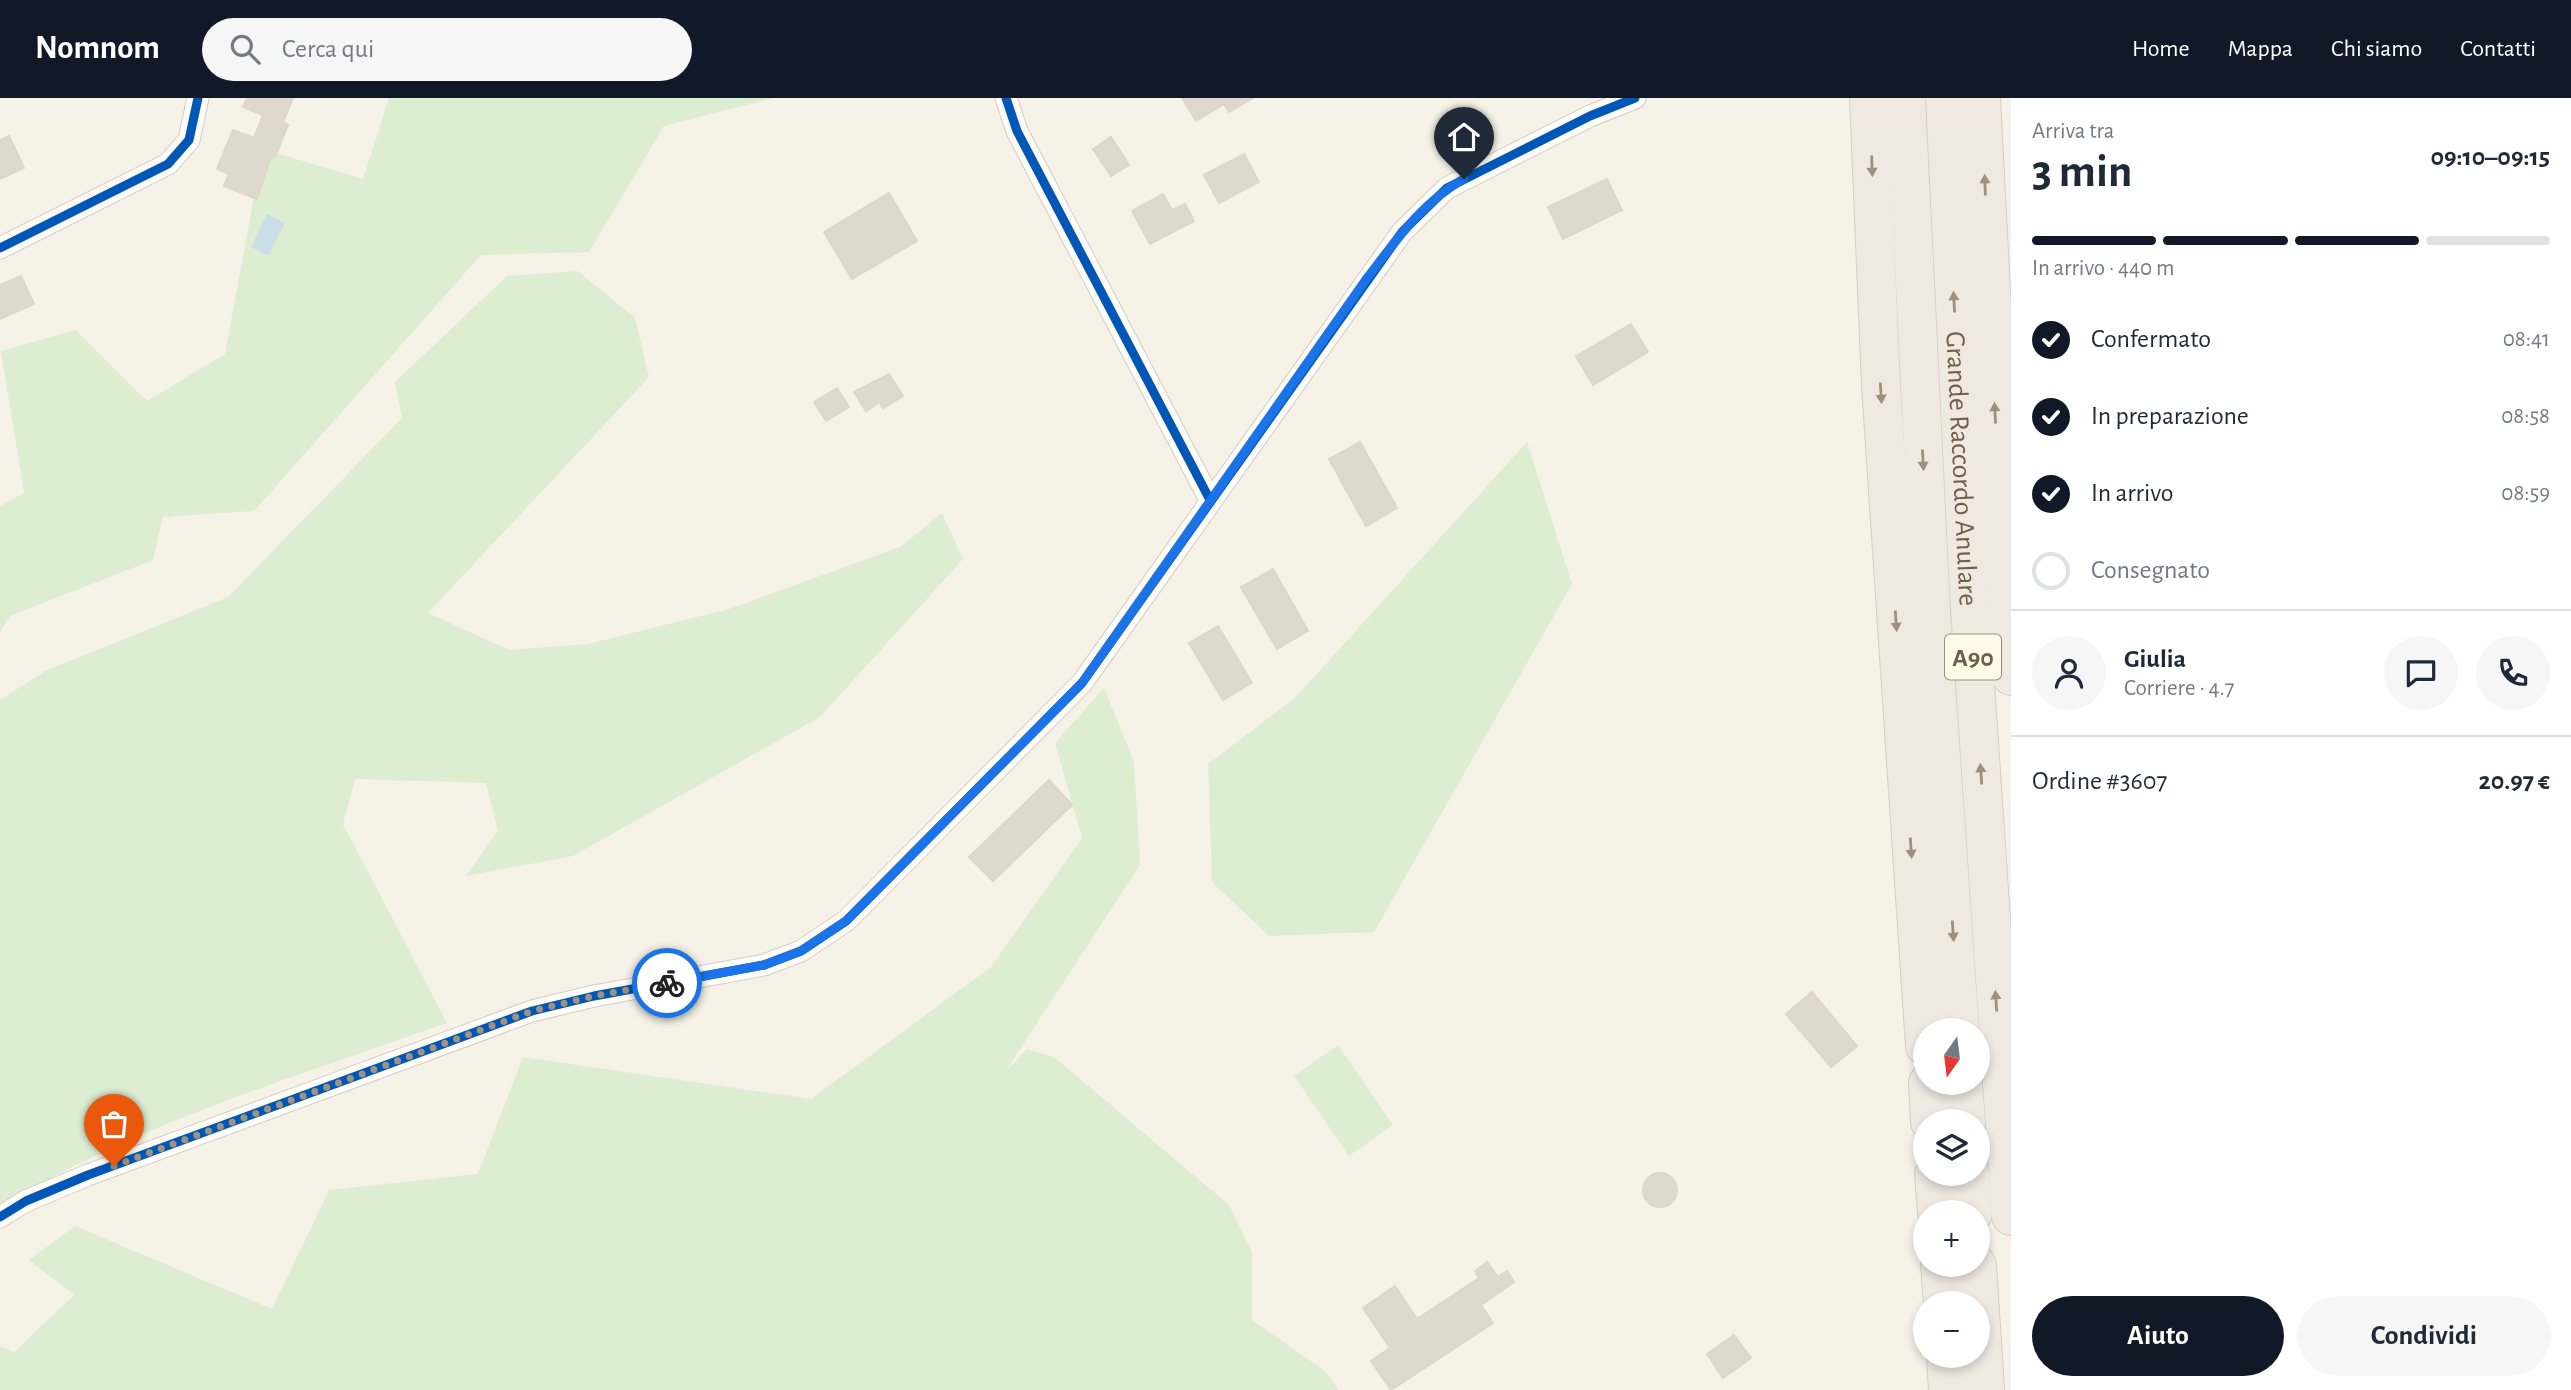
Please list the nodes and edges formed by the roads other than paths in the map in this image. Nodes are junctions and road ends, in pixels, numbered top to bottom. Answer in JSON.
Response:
{"nodes":[{"id":1,"x":198,"y":98,"type":"edge"},
{"id":2,"x":1006,"y":98,"type":"edge"},
{"id":3,"x":1635,"y":98,"type":"edge"},
{"id":4,"x":1869,"y":98,"type":"edge"},
{"id":5,"x":1906,"y":98,"type":"edge"},
{"id":6,"x":1945,"y":98,"type":"edge"},
{"id":7,"x":1981,"y":98,"type":"edge"},
{"id":8,"x":0,"y":248,"type":"edge"},
{"id":9,"x":1210,"y":500,"type":"junction"},
{"id":10,"x":2011,"y":677,"type":"edge"},
{"id":11,"x":1923,"y":1018,"type":"edge"},
{"id":12,"x":1958,"y":1018,"type":"edge"},
{"id":13,"x":2011,"y":1216,"type":"edge"},
{"id":14,"x":0,"y":1217,"type":"edge"},
{"id":15,"x":1978,"y":1277,"type":"edge"},
{"id":16,"x":1947,"y":1368,"type":"edge"},
{"id":17,"x":1948,"y":1390,"type":"edge"},
{"id":18,"x":1985,"y":1390,"type":"edge"}],
"edges":[{"from":1,"to":8,"type":"street"},
{"from":2,"to":9,"type":"street"},
{"from":3,"to":9,"type":"street"},
{"from":4,"to":11,"type":"highway","one_way":true},
{"from":5,"to":12,"type":"highway","name":"Grande Raccordo Anulare","number":"A90","one_way":true},
{"from":13,"to":6,"type":"highway","name":"Grande Raccordo Anulare","number":"A90","one_way":true},
{"from":10,"to":7,"type":"highway","name":"Grande Raccordo Anulare","one_way":true},
{"from":9,"to":14,"type":"street"},
{"from":15,"to":18,"type":"highway"},
{"from":16,"to":17,"type":"highway"}]}
